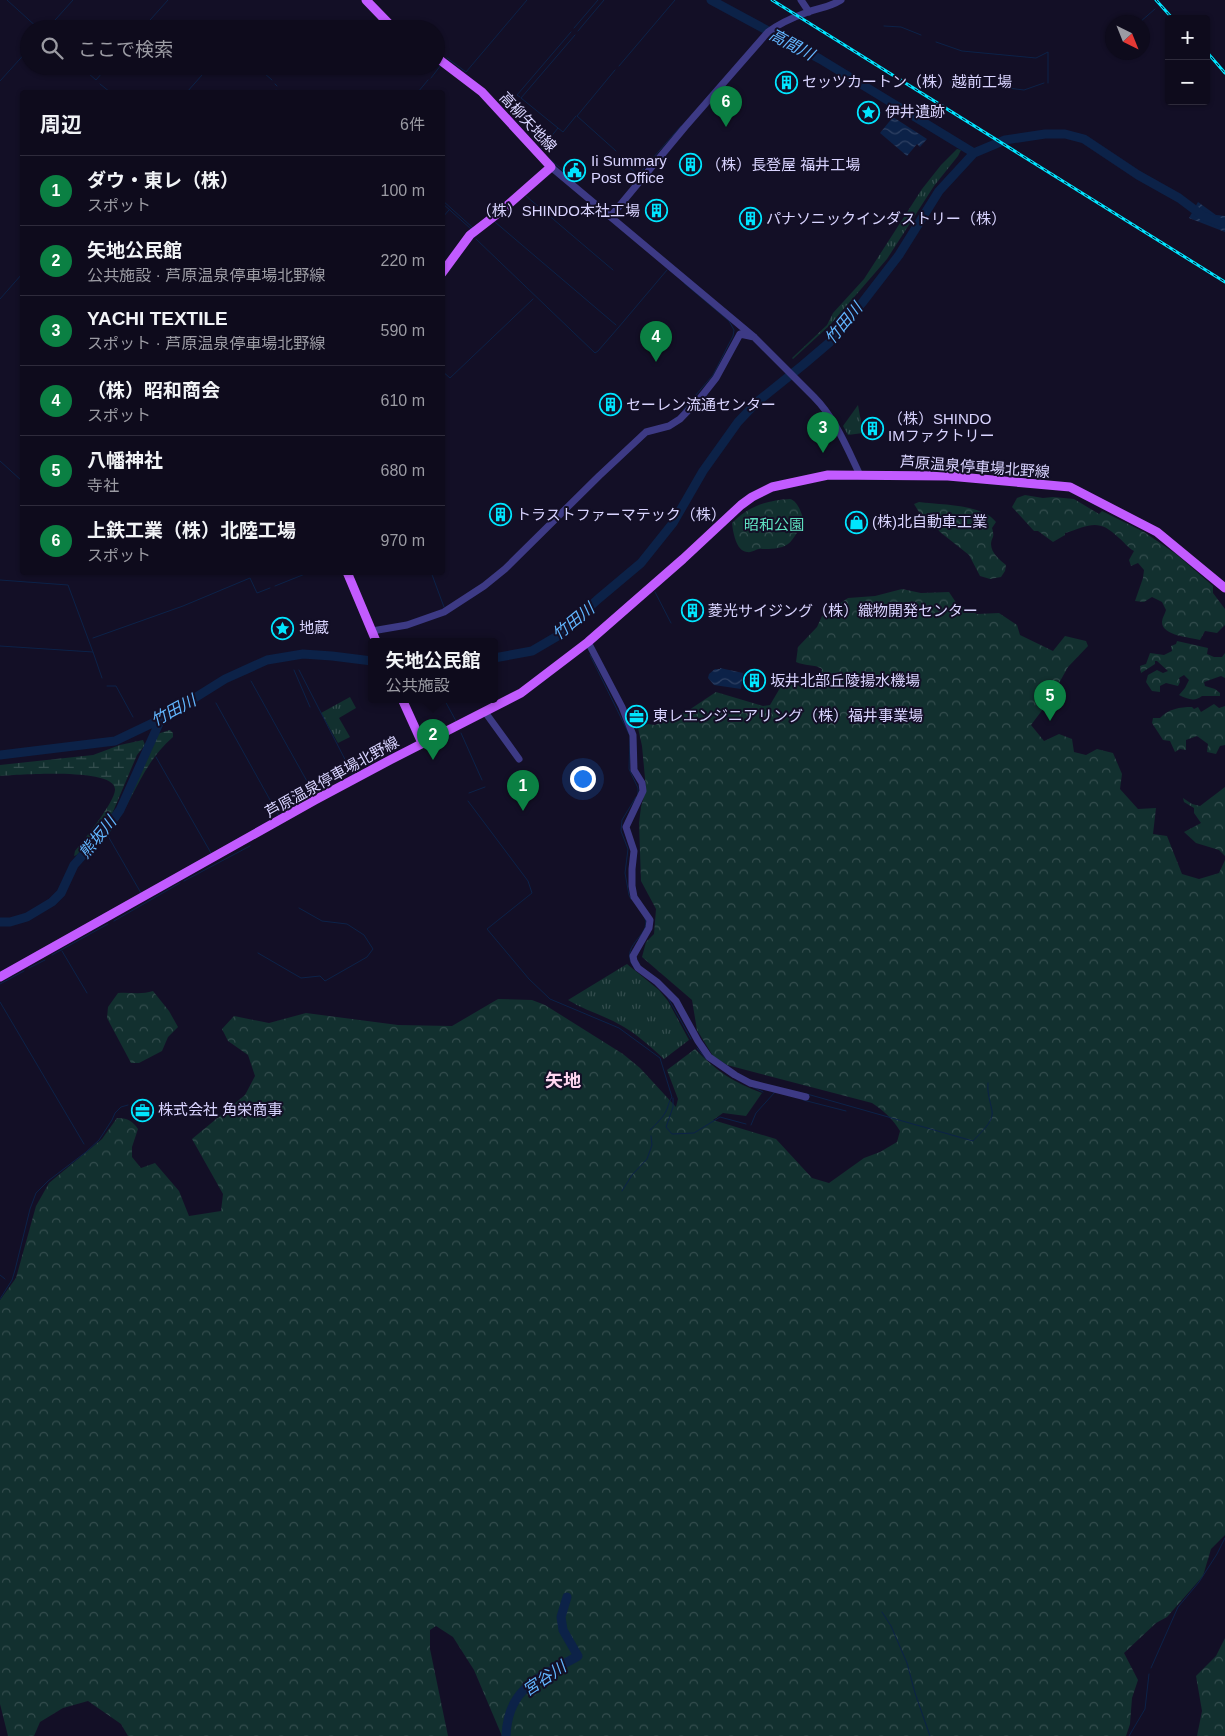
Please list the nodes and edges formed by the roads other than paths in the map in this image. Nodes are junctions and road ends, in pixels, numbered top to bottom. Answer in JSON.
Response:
{"nodes":[{"id":1,"x":366,"y":0,"type":"edge"},
{"id":2,"x":801,"y":0,"type":"edge"},
{"id":3,"x":841,"y":0,"type":"edge"},
{"id":4,"x":809,"y":12,"type":"junction"},
{"id":5,"x":385,"y":20,"type":"edge"},
{"id":6,"x":445,"y":64,"type":"edge"},
{"id":7,"x":551,"y":167,"type":"junction"},
{"id":8,"x":612,"y":216,"type":"junction"},
{"id":9,"x":445,"y":269,"type":"edge"},
{"id":10,"x":754,"y":338,"type":"junction"},
{"id":11,"x":860,"y":475,"type":"junction"},
{"id":12,"x":348,"y":575,"type":"edge"},
{"id":13,"x":1225,"y":588,"type":"edge"},
{"id":14,"x":375,"y":637,"type":"edge"},
{"id":15,"x":588,"y":642,"type":"junction"},
{"id":16,"x":404,"y":703,"type":"edge"},
{"id":17,"x":485,"y":712,"type":"junction"},
{"id":18,"x":422,"y":743,"type":"junction"},
{"id":19,"x":519,"y":759,"type":"dead end"},
{"id":20,"x":0,"y":978,"type":"edge"},
{"id":21,"x":806,"y":1097,"type":"dead end"}],
"edges":[{"from":1,"to":5,"type":"main road"},
{"from":2,"to":4,"type":"street"},
{"from":3,"to":4,"type":"street"},
{"from":4,"to":8,"type":"street"},
{"from":6,"to":7,"type":"main road","name":"高柳矢地線"},
{"from":7,"to":8,"type":"street"},
{"from":7,"to":9,"type":"main road","name":"高柳矢地線"},
{"from":8,"to":10,"type":"street"},
{"from":10,"to":11,"type":"street"},
{"from":10,"to":14,"type":"street"},
{"from":11,"to":13,"type":"main road","name":"芦原温泉停車場北野線"},
{"from":11,"to":15,"type":"main road","name":"芦原温泉停車場北野線"},
{"from":12,"to":14,"type":"main road"},
{"from":15,"to":17,"type":"main road","name":"芦原温泉停車場北野線"},
{"from":15,"to":21,"type":"street"},
{"from":16,"to":18,"type":"main road"},
{"from":17,"to":18,"type":"main road","name":"芦原温泉停車場北野線"},
{"from":17,"to":19,"type":"street"},
{"from":18,"to":20,"type":"main road","name":"芦原温泉停車場北野線"}]}
